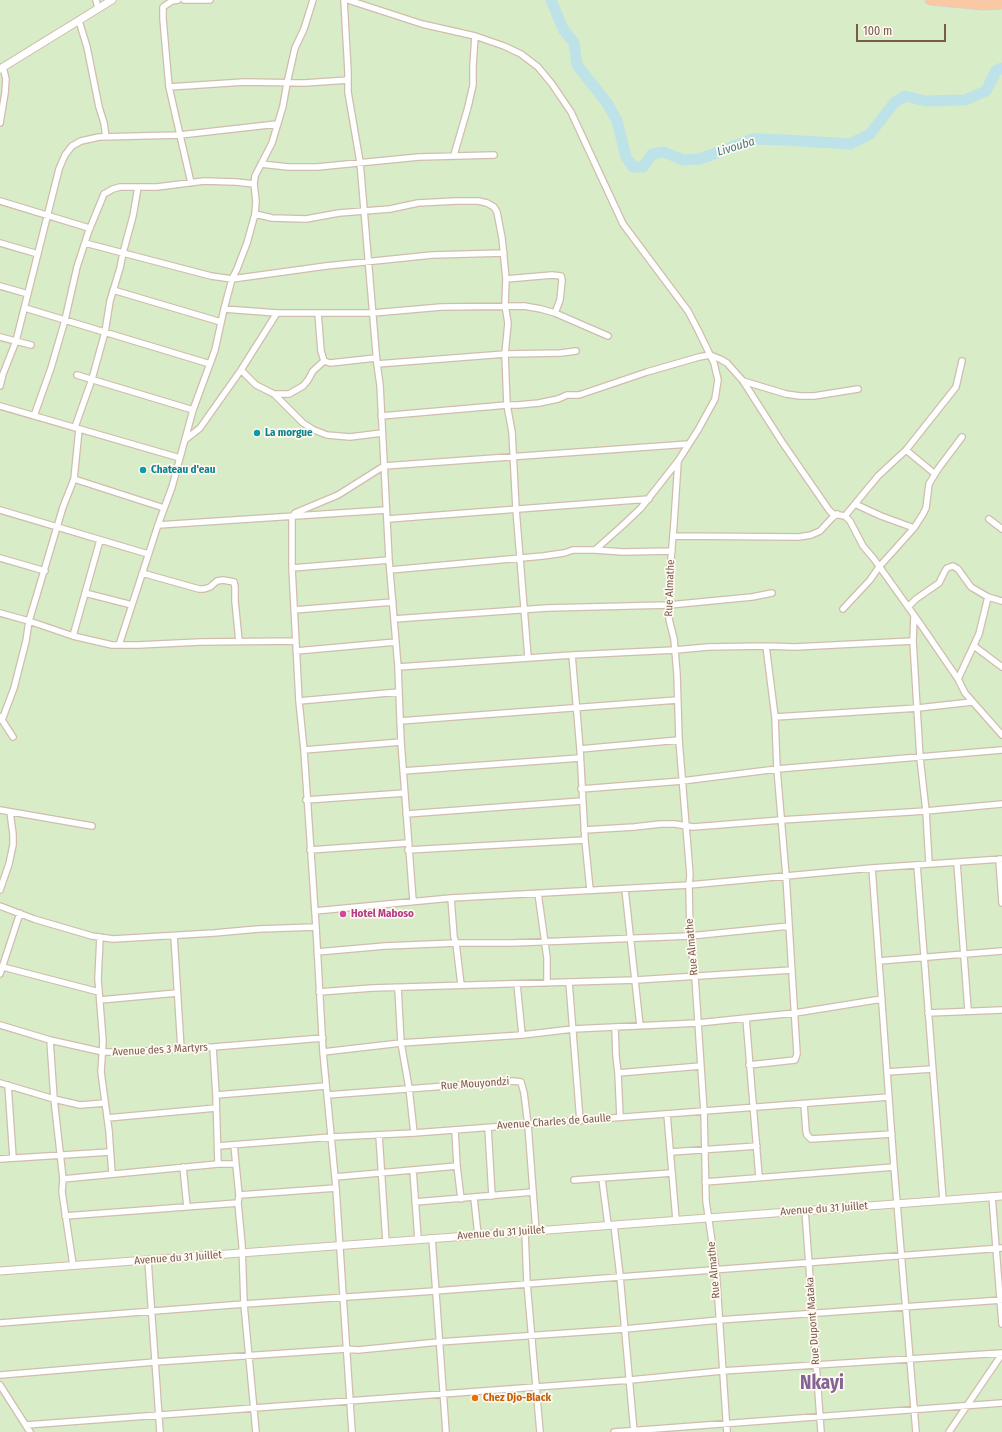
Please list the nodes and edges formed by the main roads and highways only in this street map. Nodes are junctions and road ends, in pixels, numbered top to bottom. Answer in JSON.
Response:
{"nodes":[{"id":1,"x":930,"y":0,"type":"edge"},
{"id":2,"x":1002,"y":4,"type":"edge"}],
"edges":[{"from":1,"to":2,"type":"highway"}]}
